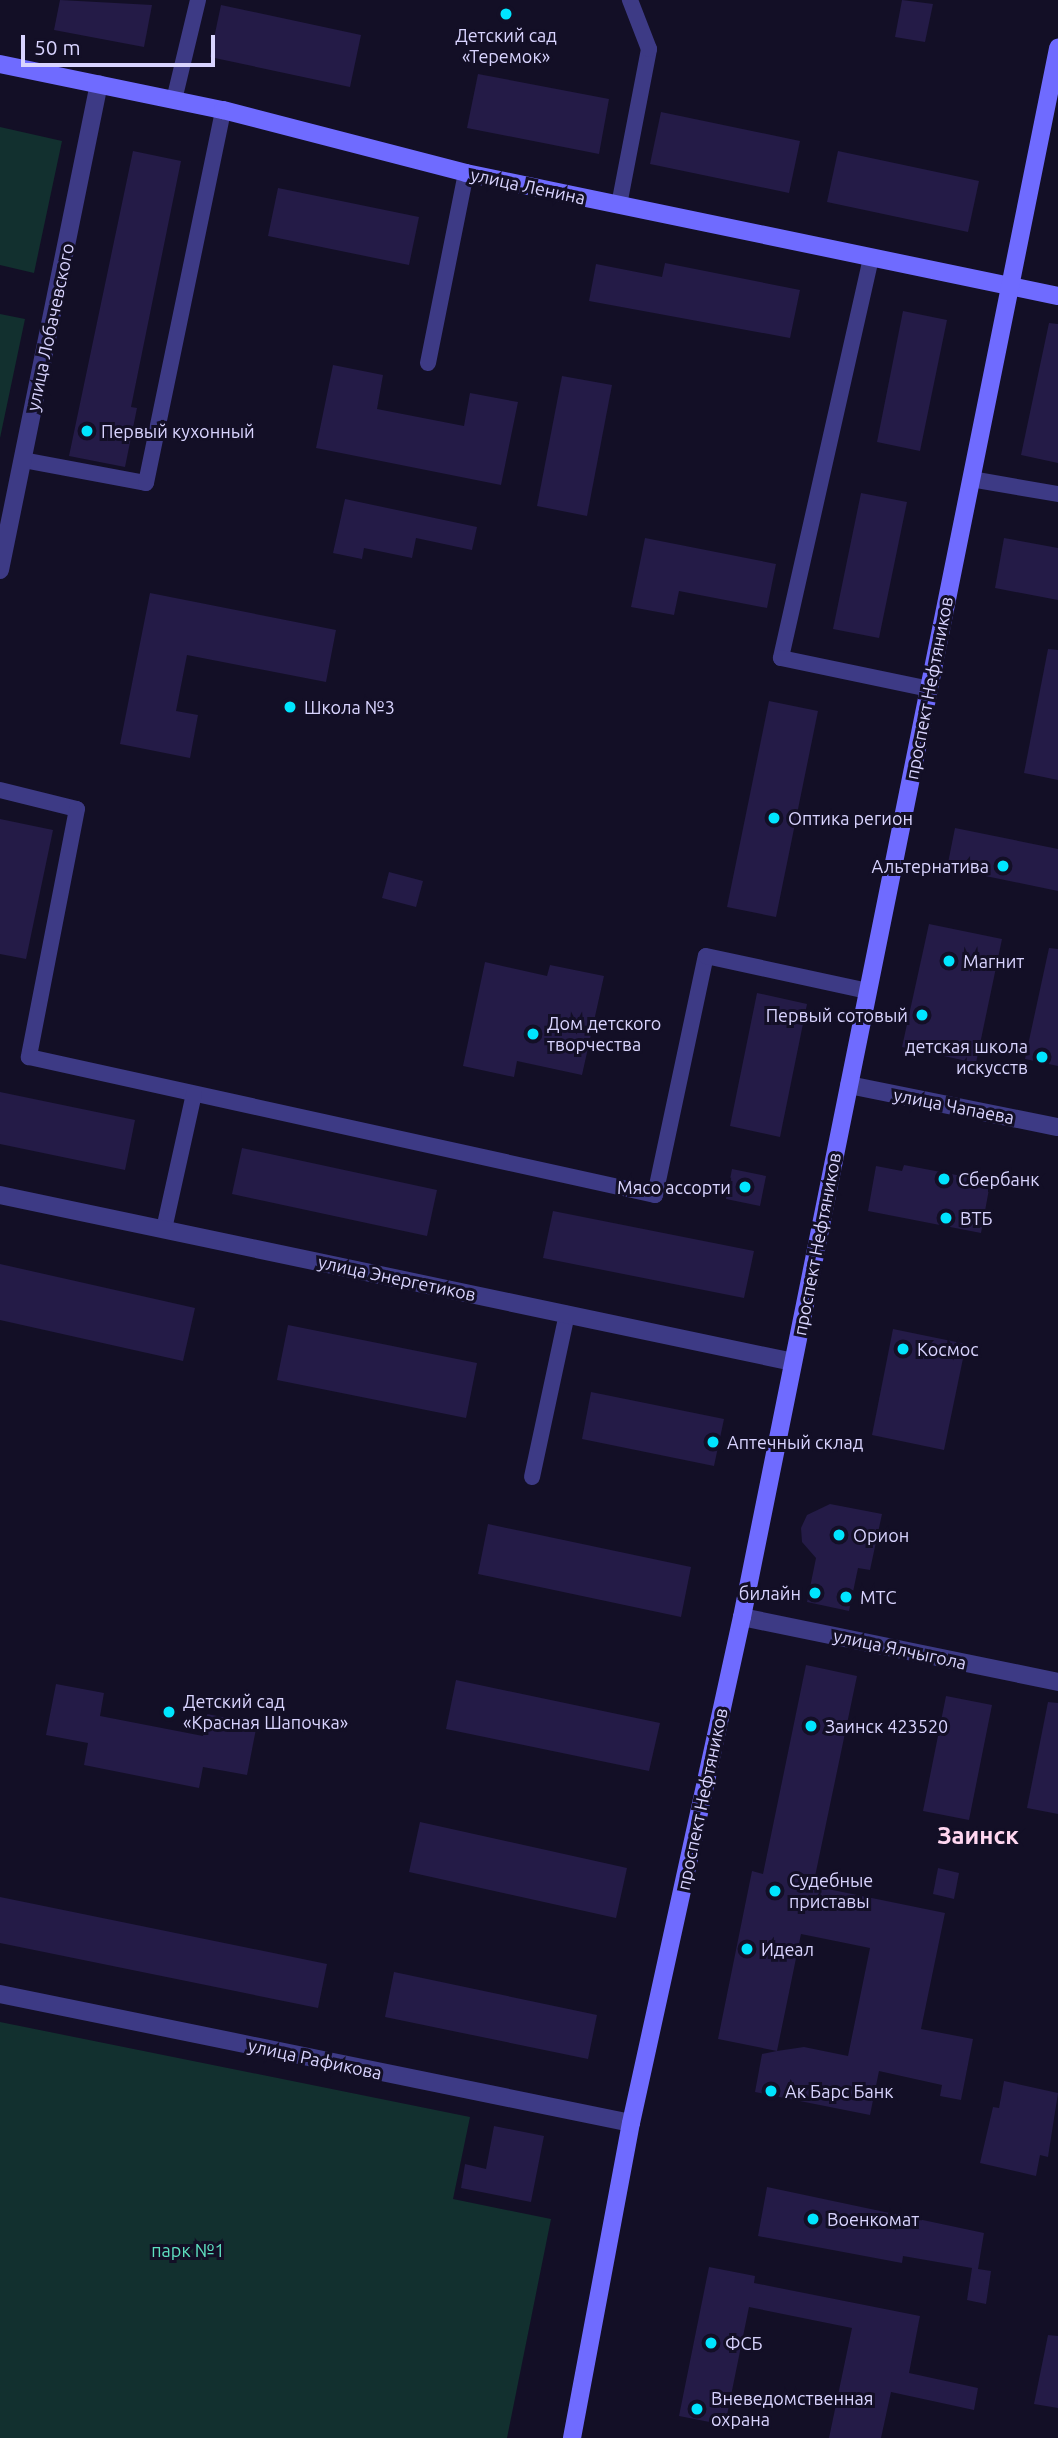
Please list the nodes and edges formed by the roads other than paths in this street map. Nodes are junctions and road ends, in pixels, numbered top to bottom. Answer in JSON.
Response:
{"nodes":[{"id":1,"x":198,"y":0,"type":"edge"},
{"id":2,"x":630,"y":0,"type":"edge"},
{"id":3,"x":1058,"y":48,"type":"edge"},
{"id":4,"x":0,"y":64,"type":"edge"},
{"id":5,"x":99,"y":85,"type":"junction"},
{"id":6,"x":174,"y":100,"type":"junction"},
{"id":7,"x":223,"y":110,"type":"junction"},
{"id":8,"x":466,"y":173,"type":"junction"},
{"id":9,"x":619,"y":205,"type":"junction"},
{"id":10,"x":871,"y":258,"type":"junction"},
{"id":11,"x":1010,"y":287,"type":"junction"},
{"id":12,"x":1058,"y":296,"type":"edge"},
{"id":13,"x":428,"y":363,"type":"dead end"},
{"id":14,"x":23,"y":460,"type":"junction"},
{"id":15,"x":971,"y":479,"type":"junction"},
{"id":16,"x":1058,"y":494,"type":"edge"},
{"id":17,"x":0,"y":570,"type":"edge"},
{"id":18,"x":929,"y":689,"type":"junction"},
{"id":19,"x":0,"y":790,"type":"edge"},
{"id":20,"x":868,"y":991,"type":"junction"},
{"id":21,"x":849,"y":1085,"type":"junction"},
{"id":22,"x":194,"y":1094,"type":"junction"},
{"id":23,"x":1058,"y":1128,"type":"edge"},
{"id":24,"x":0,"y":1195,"type":"edge"},
{"id":25,"x":164,"y":1229,"type":"junction"},
{"id":26,"x":567,"y":1314,"type":"junction"},
{"id":27,"x":793,"y":1362,"type":"junction"},
{"id":28,"x":532,"y":1477,"type":"dead end"},
{"id":29,"x":742,"y":1617,"type":"junction"},
{"id":30,"x":1058,"y":1682,"type":"edge"},
{"id":31,"x":0,"y":1994,"type":"edge"},
{"id":32,"x":631,"y":2123,"type":"junction"},
{"id":33,"x":572,"y":2438,"type":"edge"}],
"edges":[{"from":1,"to":6,"type":"lane"},
{"from":2,"to":9,"type":"lane"},
{"from":3,"to":11,"type":"main road","name":"проспект Нефтяников"},
{"from":4,"to":5,"type":"main road","name":"улица Ленина"},
{"from":5,"to":6,"type":"main road","name":"улица Ленина"},
{"from":5,"to":14,"type":"street","name":"улица Лобачевского"},
{"from":6,"to":7,"type":"main road","name":"улица Ленина"},
{"from":7,"to":8,"type":"main road","name":"улица Ленина"},
{"from":7,"to":14,"type":"lane"},
{"from":8,"to":9,"type":"main road","name":"улица Ленина"},
{"from":8,"to":13,"type":"lane"},
{"from":9,"to":10,"type":"main road","name":"улица Ленина"},
{"from":10,"to":11,"type":"main road","name":"улица Ленина"},
{"from":10,"to":18,"type":"lane"},
{"from":11,"to":12,"type":"main road","name":"улица Ленина"},
{"from":11,"to":15,"type":"main road","name":"проспект Нефтяников"},
{"from":14,"to":17,"type":"street","name":"улица Лобачевского"},
{"from":15,"to":16,"type":"lane"},
{"from":15,"to":18,"type":"main road","name":"проспект Нефтяников"},
{"from":18,"to":20,"type":"main road","name":"проспект Нефтяников"},
{"from":19,"to":22,"type":"lane"},
{"from":20,"to":21,"type":"main road","name":"проспект Нефтяников"},
{"from":20,"to":22,"type":"lane"},
{"from":21,"to":23,"type":"street","name":"улица Чапаева"},
{"from":21,"to":27,"type":"main road","name":"проспект Нефтяников"},
{"from":22,"to":25,"type":"lane"},
{"from":24,"to":25,"type":"street","name":"улица Энергетиков"},
{"from":25,"to":26,"type":"street","name":"улица Энергетиков"},
{"from":26,"to":27,"type":"street","name":"улица Энергетиков"},
{"from":26,"to":28,"type":"lane"},
{"from":27,"to":29,"type":"main road","name":"проспект Нефтяников"},
{"from":29,"to":30,"type":"street","name":"улица Ялчыгола"},
{"from":29,"to":32,"type":"main road","name":"проспект Нефтяников"},
{"from":31,"to":32,"type":"street","name":"улица Рафикова"},
{"from":32,"to":33,"type":"main road","name":"проспект Нефтяников"}]}
